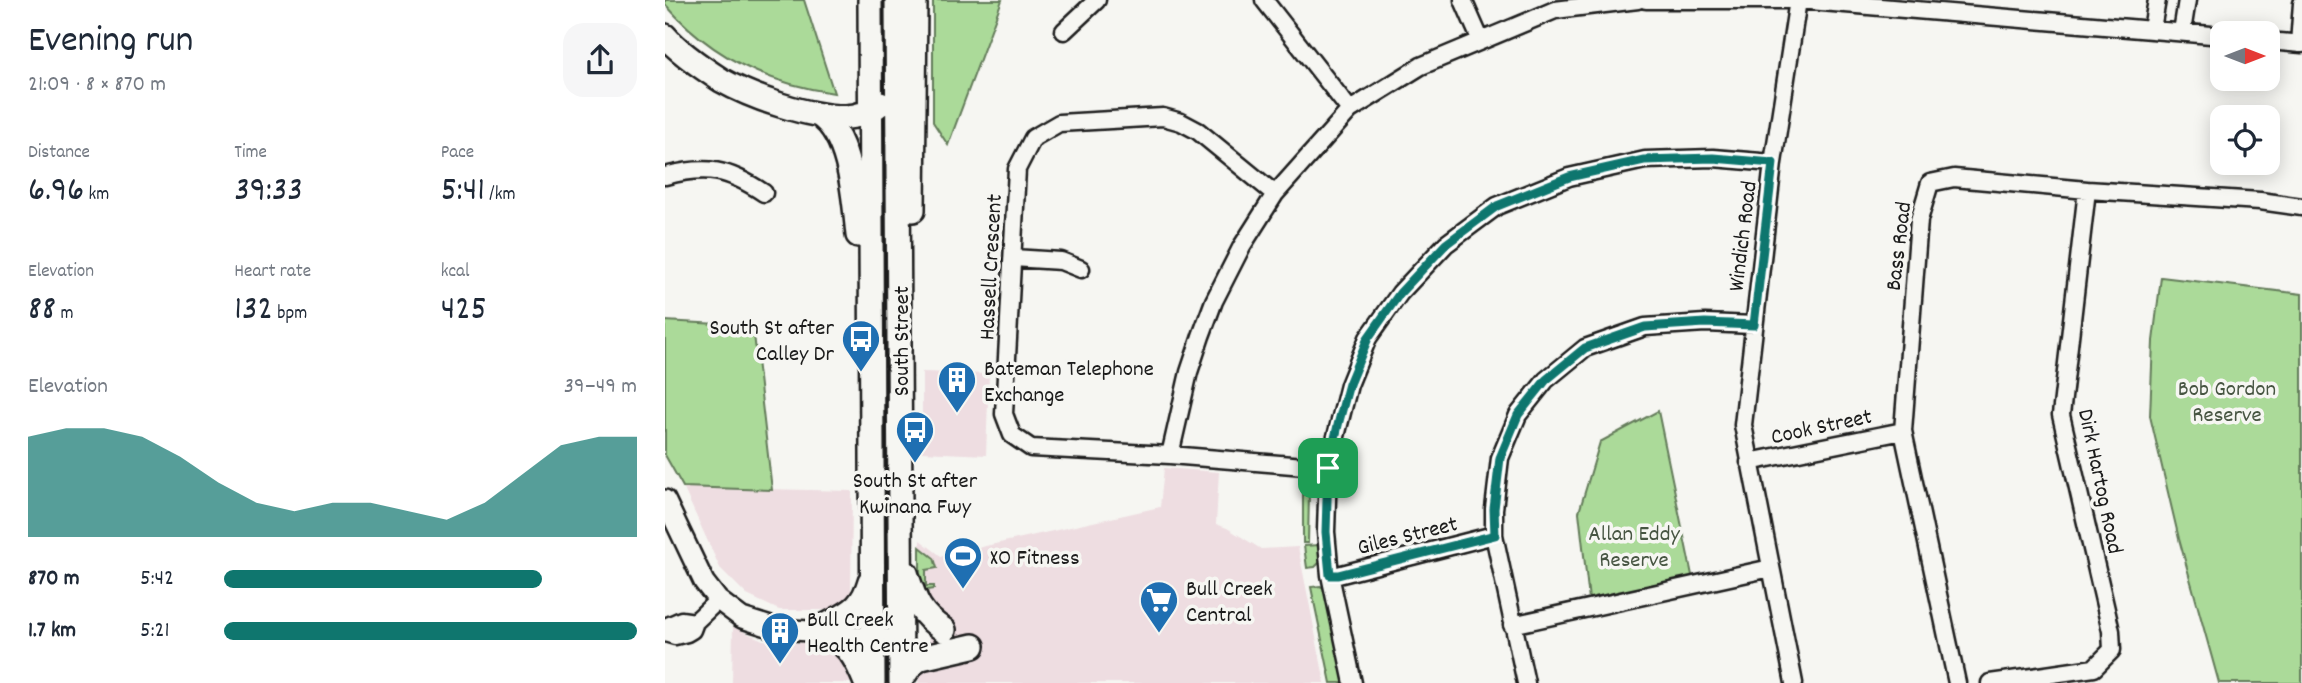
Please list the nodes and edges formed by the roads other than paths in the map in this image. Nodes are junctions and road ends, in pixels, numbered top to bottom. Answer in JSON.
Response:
{"nodes":[{"id":1,"x":870,"y":0,"type":"edge"},
{"id":2,"x":897,"y":0,"type":"edge"},
{"id":3,"x":915,"y":0,"type":"edge"},
{"id":4,"x":1097,"y":0,"type":"edge"},
{"id":5,"x":1264,"y":0,"type":"edge"},
{"id":6,"x":1463,"y":0,"type":"edge"},
{"id":7,"x":1638,"y":0,"type":"edge"},
{"id":8,"x":1646,"y":0,"type":"edge"},
{"id":9,"x":2157,"y":0,"type":"edge"},
{"id":10,"x":2187,"y":0,"type":"edge"},
{"id":11,"x":1798,"y":1,"type":"edge"},
{"id":12,"x":1596,"y":2,"type":"edge"},
{"id":13,"x":2302,"y":2,"type":"edge"},
{"id":14,"x":2153,"y":29,"type":"junction"},
{"id":15,"x":1064,"y":31,"type":"dead end"},
{"id":16,"x":2182,"y":32,"type":"junction"},
{"id":17,"x":2210,"y":35,"type":"edge"},
{"id":18,"x":665,"y":36,"type":"edge"},
{"id":19,"x":1481,"y":41,"type":"junction"},
{"id":20,"x":2280,"y":42,"type":"edge"},
{"id":21,"x":2300,"y":44,"type":"edge"},
{"id":22,"x":897,"y":82,"type":"junction"},
{"id":23,"x":870,"y":110,"type":"junction"},
{"id":24,"x":1350,"y":110,"type":"junction"},
{"id":25,"x":819,"y":114,"type":"junction"},
{"id":26,"x":1773,"y":163,"type":"junction"},
{"id":27,"x":665,"y":176,"type":"edge"},
{"id":28,"x":2087,"y":190,"type":"junction"},
{"id":29,"x":764,"y":193,"type":"dead end"},
{"id":30,"x":1275,"y":194,"type":"junction"},
{"id":31,"x":2302,"y":207,"type":"edge"},
{"id":32,"x":1013,"y":258,"type":"junction"},
{"id":33,"x":1081,"y":269,"type":"dead end"},
{"id":34,"x":873,"y":285,"type":"junction"},
{"id":35,"x":1754,"y":325,"type":"junction"},
{"id":36,"x":900,"y":347,"type":"junction"},
{"id":37,"x":900,"y":426,"type":"junction"},
{"id":38,"x":873,"y":429,"type":"junction"},
{"id":39,"x":1902,"y":431,"type":"junction"},
{"id":40,"x":1170,"y":455,"type":"junction"},
{"id":41,"x":1749,"y":463,"type":"junction"},
{"id":42,"x":1328,"y":468,"type":"junction"},
{"id":43,"x":665,"y":500,"type":"edge"},
{"id":44,"x":1495,"y":535,"type":"junction"},
{"id":45,"x":901,"y":557,"type":"junction"},
{"id":46,"x":1771,"y":568,"type":"junction"},
{"id":47,"x":873,"y":572,"type":"junction"},
{"id":48,"x":1330,"y":575,"type":"junction"},
{"id":49,"x":718,"y":600,"type":"junction"},
{"id":50,"x":695,"y":622,"type":"junction"},
{"id":51,"x":1512,"y":625,"type":"junction"},
{"id":52,"x":665,"y":626,"type":"edge"},
{"id":53,"x":944,"y":629,"type":"dead end"},
{"id":54,"x":821,"y":631,"type":"junction"},
{"id":55,"x":872,"y":632,"type":"junction"},
{"id":56,"x":665,"y":633,"type":"edge"},
{"id":57,"x":901,"y":633,"type":"junction"},
{"id":58,"x":973,"y":646,"type":"dead end"},
{"id":59,"x":901,"y":682,"type":"edge"},
{"id":60,"x":866,"y":683,"type":"edge"},
{"id":61,"x":873,"y":683,"type":"edge"},
{"id":62,"x":1353,"y":683,"type":"edge"},
{"id":63,"x":1526,"y":683,"type":"edge"},
{"id":64,"x":1794,"y":683,"type":"edge"},
{"id":65,"x":1957,"y":683,"type":"edge"},
{"id":66,"x":1990,"y":683,"type":"edge"}],
"edges":[{"from":1,"to":23,"type":"highway","name":"South Street"},
{"from":2,"to":22,"type":"highway","name":"South Street"},
{"from":3,"to":36,"type":"highway"},
{"from":4,"to":15,"type":"street"},
{"from":5,"to":24,"type":"street"},
{"from":6,"to":19,"type":"street"},
{"from":7,"to":12,"type":"street"},
{"from":8,"to":11,"type":"street"},
{"from":9,"to":14,"type":"street"},
{"from":10,"to":16,"type":"street"},
{"from":11,"to":14,"type":"street"},
{"from":11,"to":26,"type":"street","name":"Windich Road"},
{"from":12,"to":19,"type":"street"},
{"from":13,"to":21,"type":"street"},
{"from":14,"to":16,"type":"street"},
{"from":16,"to":17,"type":"street"},
{"from":18,"to":25,"type":"highway"},
{"from":19,"to":24,"type":"street"},
{"from":20,"to":21,"type":"street"},
{"from":22,"to":23,"type":"highway"},
{"from":22,"to":36,"type":"highway","name":"South Street"},
{"from":23,"to":25,"type":"highway"},
{"from":23,"to":34,"type":"highway","name":"South Street"},
{"from":24,"to":30,"type":"street"},
{"from":25,"to":34,"type":"highway"},
{"from":26,"to":35,"type":"street","name":"Windich Road"},
{"from":26,"to":42,"type":"street"},
{"from":27,"to":29,"type":"street"},
{"from":28,"to":31,"type":"street","name":"Bass Road"},
{"from":28,"to":39,"type":"street","name":"Bass Road"},
{"from":28,"to":66,"type":"street","name":"Dirk Hartog Road"},
{"from":30,"to":32,"type":"street","name":"Hassell Crescent"},
{"from":30,"to":40,"type":"street"},
{"from":32,"to":33,"type":"street"},
{"from":32,"to":40,"type":"street","name":"Hassell Crescent"},
{"from":34,"to":38,"type":"highway","name":"South Street"},
{"from":35,"to":41,"type":"street","name":"Windich Road"},
{"from":35,"to":44,"type":"street"},
{"from":36,"to":37,"type":"highway","name":"South Street"},
{"from":37,"to":38,"type":"highway"},
{"from":37,"to":45,"type":"highway","name":"South Street"},
{"from":38,"to":47,"type":"highway","name":"South Street"},
{"from":39,"to":41,"type":"street","name":"Cook Street"},
{"from":39,"to":65,"type":"street","name":"Bass Road"},
{"from":40,"to":42,"type":"street","name":"Hassell Crescent"},
{"from":41,"to":46,"type":"street","name":"Windich Road"},
{"from":42,"to":48,"type":"street"},
{"from":43,"to":49,"type":"main road"},
{"from":44,"to":48,"type":"street","name":"Giles Street"},
{"from":44,"to":51,"type":"street"},
{"from":45,"to":53,"type":"highway"},
{"from":45,"to":57,"type":"highway","name":"South Street"},
{"from":46,"to":51,"type":"street"},
{"from":46,"to":64,"type":"street","name":"Windich Road"},
{"from":47,"to":54,"type":"highway"},
{"from":47,"to":55,"type":"highway","name":"South Street"},
{"from":48,"to":62,"type":"street"},
{"from":49,"to":50,"type":"street"},
{"from":49,"to":54,"type":"main road"},
{"from":50,"to":52,"type":"street"},
{"from":50,"to":56,"type":"street"},
{"from":51,"to":63,"type":"street"},
{"from":54,"to":55,"type":"main road"},
{"from":54,"to":60,"type":"highway"},
{"from":55,"to":57,"type":"main road"},
{"from":55,"to":61,"type":"highway","name":"South Street"},
{"from":57,"to":59,"type":"highway","name":"South Street"},
{"from":58,"to":59,"type":"highway"}]}
